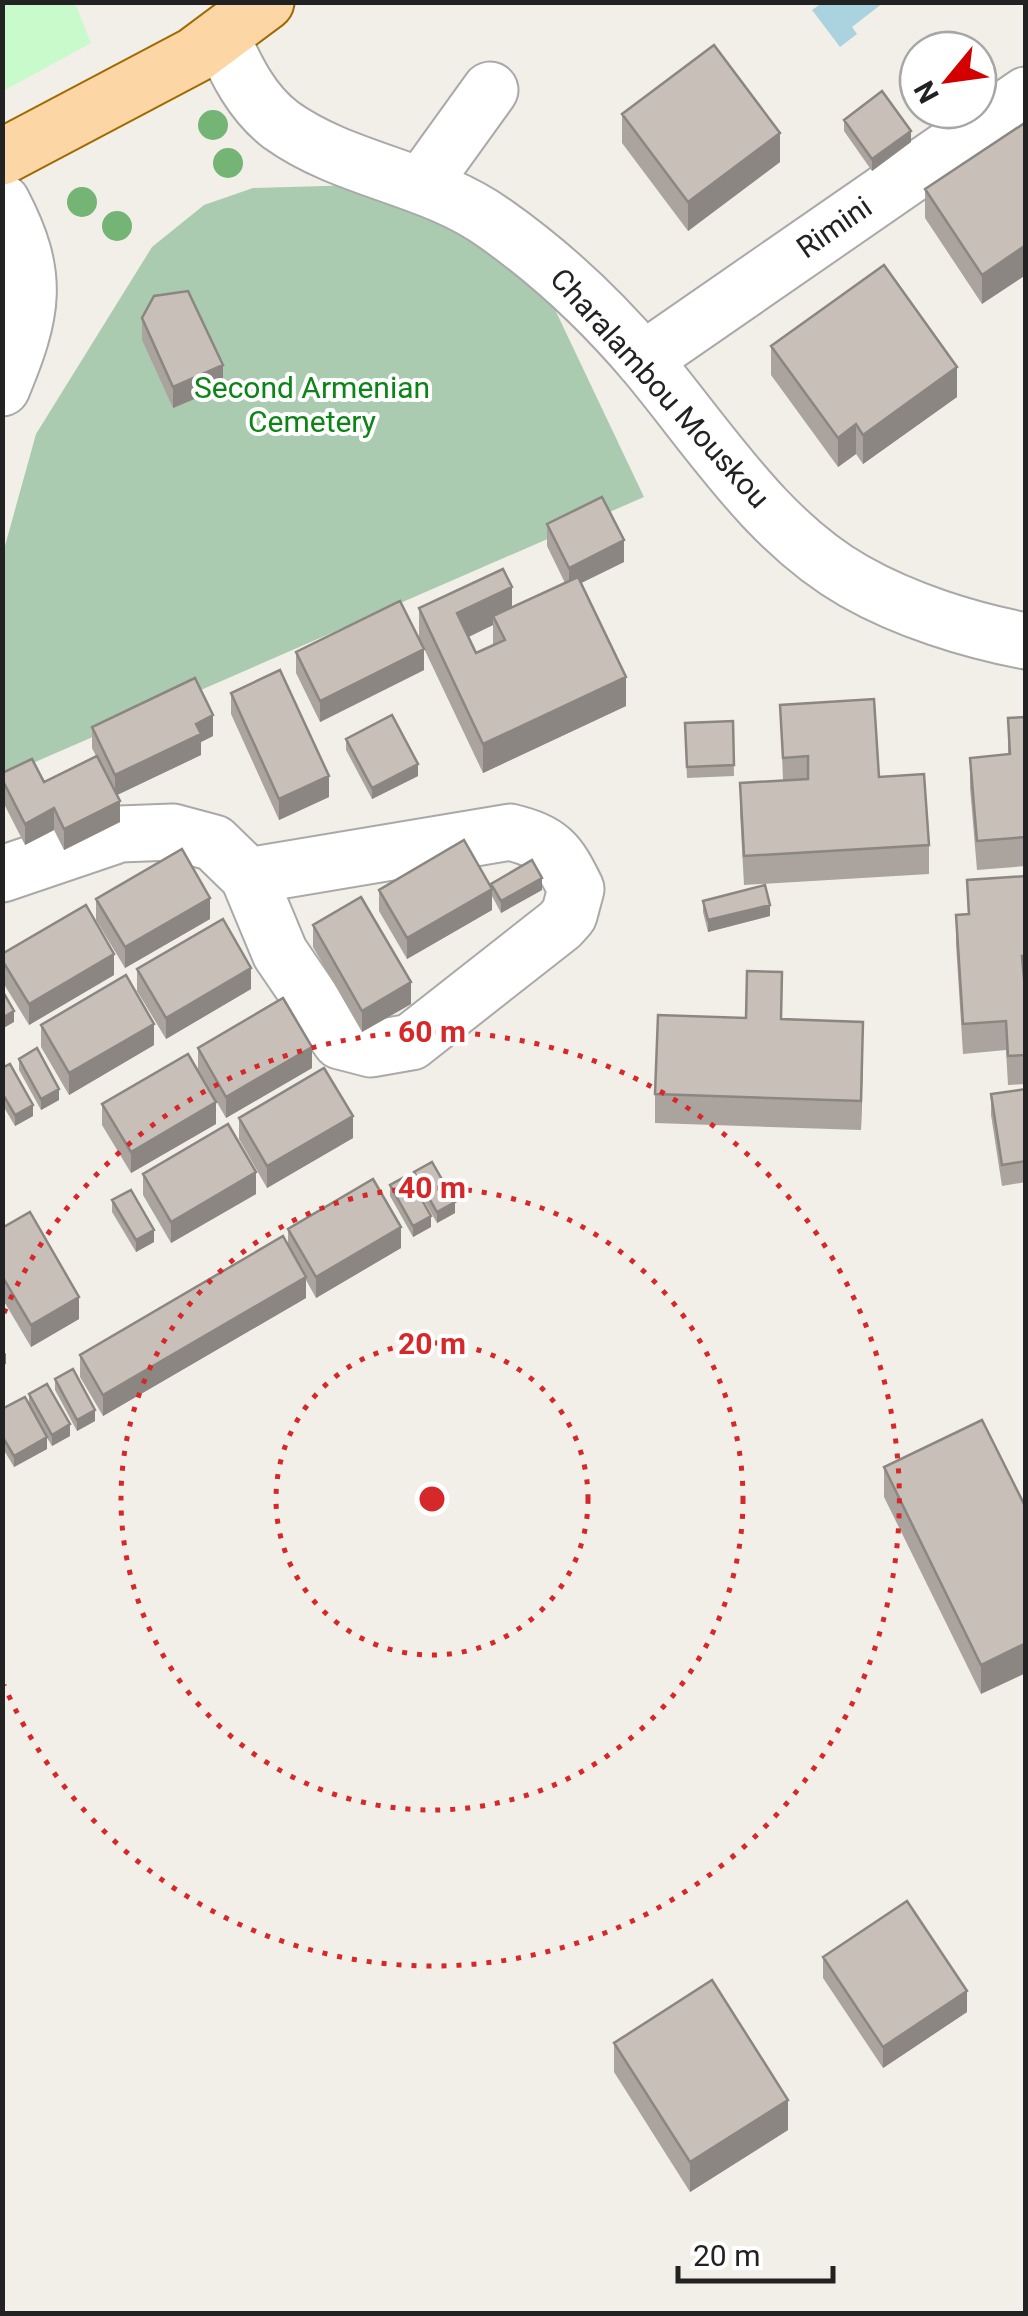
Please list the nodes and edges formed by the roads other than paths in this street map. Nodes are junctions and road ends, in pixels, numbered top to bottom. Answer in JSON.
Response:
{"nodes":[{"id":1,"x":266,"y":2,"type":"edge"},
{"id":2,"x":222,"y":38,"type":"junction"},
{"id":3,"x":490,"y":90,"type":"dead end"},
{"id":4,"x":1026,"y":94,"type":"edge"},
{"id":5,"x":2,"y":157,"type":"edge"},
{"id":6,"x":423,"y":183,"type":"junction"},
{"id":7,"x":2,"y":202,"type":"edge"},
{"id":8,"x":643,"y":360,"type":"junction"},
{"id":9,"x":2,"y":388,"type":"edge"},
{"id":10,"x":1026,"y":641,"type":"edge"},
{"id":11,"x":2,"y":874,"type":"edge"},
{"id":12,"x":248,"y":876,"type":"junction"}],
"edges":[{"from":1,"to":2,"type":"main road"},
{"from":2,"to":5,"type":"main road"},
{"from":2,"to":6,"type":"street","name":"Charalambou Mouskou"},
{"from":3,"to":6,"type":"street"},
{"from":4,"to":8,"type":"street","name":"Rimini"},
{"from":6,"to":8,"type":"street","name":"Charalambou Mouskou"},
{"from":7,"to":9,"type":"street"},
{"from":8,"to":10,"type":"street","name":"Charalambou Mouskou"},
{"from":11,"to":12,"type":"street"},
{"from":12,"to":12,"type":"street"}]}
